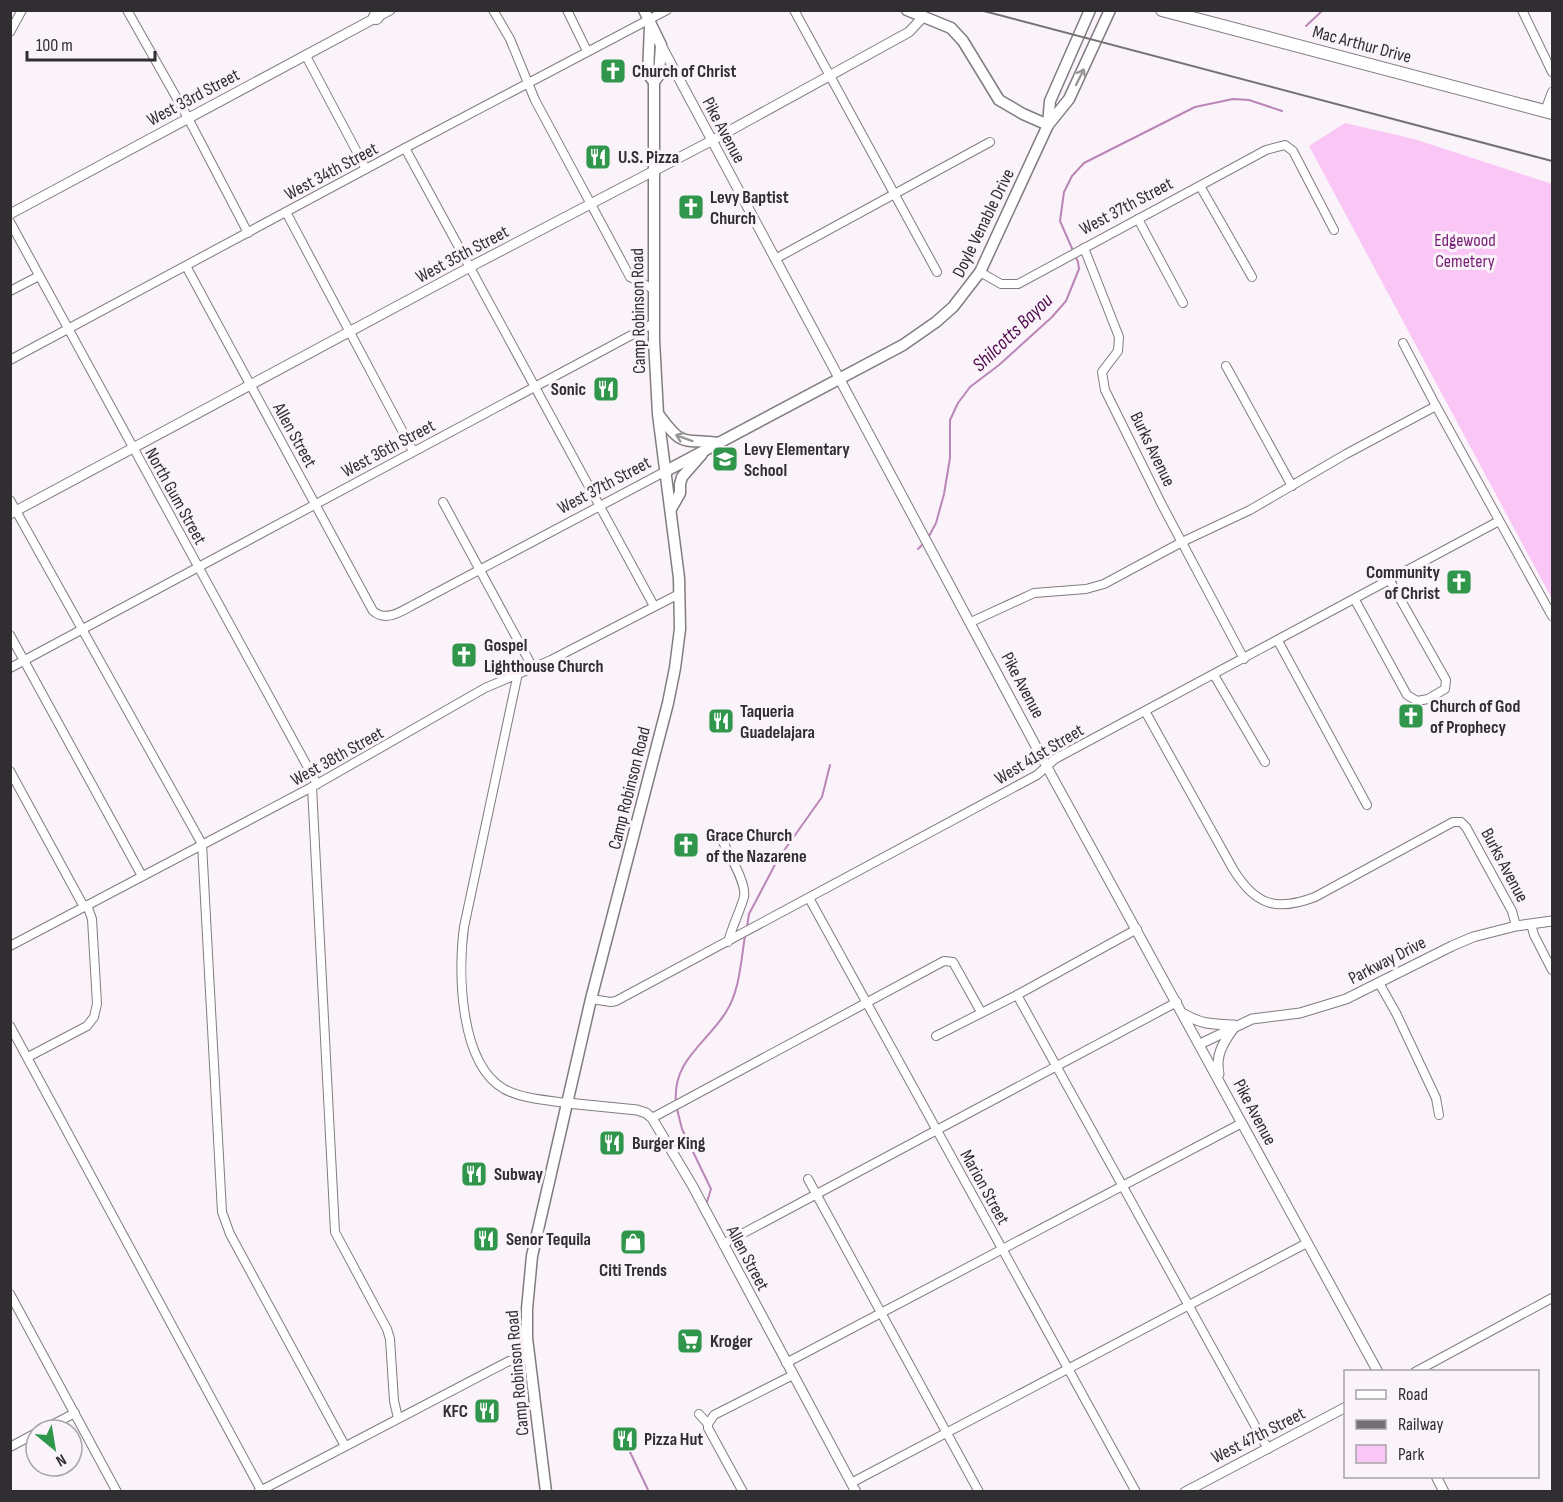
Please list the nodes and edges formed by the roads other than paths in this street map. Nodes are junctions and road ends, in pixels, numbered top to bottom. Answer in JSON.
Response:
{"nodes":[{"id":1,"x":22,"y":10,"type":"edge"},
{"id":2,"x":127,"y":10,"type":"edge"},
{"id":3,"x":390,"y":10,"type":"edge"},
{"id":4,"x":493,"y":10,"type":"edge"},
{"id":5,"x":567,"y":10,"type":"edge"},
{"id":6,"x":667,"y":10,"type":"edge"},
{"id":7,"x":794,"y":10,"type":"edge"},
{"id":8,"x":907,"y":10,"type":"edge"},
{"id":9,"x":1090,"y":10,"type":"edge"},
{"id":10,"x":1110,"y":10,"type":"edge"},
{"id":11,"x":1522,"y":10,"type":"edge"},
{"id":12,"x":1168,"y":11,"type":"edge"},
{"id":13,"x":378,"y":14,"type":"edge"},
{"id":14,"x":923,"y":16,"type":"junction"},
{"id":15,"x":647,"y":19,"type":"edge"},
{"id":16,"x":10,"y":32,"type":"edge"},
{"id":17,"x":661,"y":45,"type":"junction"},
{"id":18,"x":587,"y":51,"type":"junction"},
{"id":19,"x":306,"y":56,"type":"junction"},
{"id":20,"x":1552,"y":72,"type":"edge"},
{"id":21,"x":829,"y":75,"type":"junction"},
{"id":22,"x":529,"y":82,"type":"junction"},
{"id":23,"x":654,"y":82,"type":"junction"},
{"id":24,"x":1552,"y":92,"type":"edge"},
{"id":25,"x":1549,"y":112,"type":"edge"},
{"id":26,"x":188,"y":118,"type":"junction"},
{"id":27,"x":1048,"y":125,"type":"junction"},
{"id":28,"x":711,"y":141,"type":"junction"},
{"id":29,"x":990,"y":142,"type":"dead end"},
{"id":30,"x":405,"y":148,"type":"junction"},
{"id":31,"x":366,"y":169,"type":"junction"},
{"id":32,"x":654,"y":171,"type":"junction"},
{"id":33,"x":1200,"y":186,"type":"junction"},
{"id":34,"x":895,"y":193,"type":"junction"},
{"id":35,"x":590,"y":205,"type":"junction"},
{"id":36,"x":286,"y":212,"type":"junction"},
{"id":37,"x":10,"y":214,"type":"edge"},
{"id":38,"x":1138,"y":219,"type":"junction"},
{"id":39,"x":10,"y":222,"type":"edge"},
{"id":40,"x":1334,"y":230,"type":"dead end"},
{"id":41,"x":248,"y":233,"type":"junction"},
{"id":42,"x":1082,"y":249,"type":"junction"},
{"id":43,"x":776,"y":259,"type":"junction"},
{"id":44,"x":186,"y":266,"type":"junction"},
{"id":45,"x":470,"y":267,"type":"junction"},
{"id":46,"x":938,"y":272,"type":"dead end"},
{"id":47,"x":980,"y":272,"type":"junction"},
{"id":48,"x":39,"y":276,"type":"junction"},
{"id":49,"x":1252,"y":277,"type":"dead end"},
{"id":50,"x":653,"y":289,"type":"junction"},
{"id":51,"x":10,"y":291,"type":"edge"},
{"id":52,"x":1183,"y":303,"type":"dead end"},
{"id":53,"x":654,"y":323,"type":"junction"},
{"id":54,"x":68,"y":330,"type":"junction"},
{"id":55,"x":351,"y":333,"type":"junction"},
{"id":56,"x":1403,"y":343,"type":"dead end"},
{"id":57,"x":10,"y":360,"type":"edge"},
{"id":58,"x":1226,"y":366,"type":"dead end"},
{"id":59,"x":840,"y":379,"type":"junction"},
{"id":60,"x":250,"y":386,"type":"junction"},
{"id":61,"x":535,"y":387,"type":"junction"},
{"id":62,"x":1436,"y":406,"type":"junction"},
{"id":63,"x":658,"y":414,"type":"junction"},
{"id":64,"x":719,"y":443,"type":"junction"},
{"id":65,"x":132,"y":449,"type":"junction"},
{"id":66,"x":705,"y":450,"type":"junction"},
{"id":67,"x":413,"y":451,"type":"junction"},
{"id":68,"x":666,"y":471,"type":"junction"},
{"id":69,"x":1292,"y":486,"type":"junction"},
{"id":70,"x":10,"y":500,"type":"edge"},
{"id":71,"x":442,"y":502,"type":"dead end"},
{"id":72,"x":315,"y":504,"type":"junction"},
{"id":73,"x":600,"y":506,"type":"junction"},
{"id":74,"x":671,"y":509,"type":"junction"},
{"id":75,"x":14,"y":512,"type":"edge"},
{"id":76,"x":1500,"y":521,"type":"junction"},
{"id":77,"x":1182,"y":543,"type":"junction"},
{"id":78,"x":198,"y":567,"type":"junction"},
{"id":79,"x":479,"y":569,"type":"junction"},
{"id":80,"x":1390,"y":581,"type":"junction"},
{"id":81,"x":679,"y":594,"type":"junction"},
{"id":82,"x":1355,"y":600,"type":"junction"},
{"id":83,"x":654,"y":606,"type":"junction"},
{"id":84,"x":381,"y":616,"type":"joint"},
{"id":85,"x":1552,"y":616,"type":"edge"},
{"id":86,"x":971,"y":622,"type":"junction"},
{"id":87,"x":84,"y":629,"type":"junction"},
{"id":88,"x":10,"y":635,"type":"edge"},
{"id":89,"x":1278,"y":641,"type":"junction"},
{"id":90,"x":1244,"y":659,"type":"junction"},
{"id":91,"x":24,"y":660,"type":"junction"},
{"id":92,"x":10,"y":668,"type":"edge"},
{"id":93,"x":532,"y":668,"type":"junction"},
{"id":94,"x":518,"y":673,"type":"junction"},
{"id":95,"x":1214,"y":675,"type":"junction"},
{"id":96,"x":1145,"y":711,"type":"junction"},
{"id":97,"x":1265,"y":762,"type":"dead end"},
{"id":98,"x":1047,"y":767,"type":"junction"},
{"id":99,"x":10,"y":771,"type":"edge"},
{"id":100,"x":314,"y":786,"type":"junction"},
{"id":101,"x":1367,"y":804,"type":"dead end"},
{"id":102,"x":722,"y":840,"type":"dead end"},
{"id":103,"x":202,"y":844,"type":"junction"},
{"id":104,"x":142,"y":876,"type":"junction"},
{"id":105,"x":809,"y":898,"type":"junction"},
{"id":106,"x":85,"y":906,"type":"junction"},
{"id":107,"x":1552,"y":921,"type":"edge"},
{"id":108,"x":1531,"y":924,"type":"junction"},
{"id":109,"x":1516,"y":926,"type":"junction"},
{"id":110,"x":1137,"y":929,"type":"junction"},
{"id":111,"x":728,"y":942,"type":"junction"},
{"id":112,"x":10,"y":946,"type":"edge"},
{"id":113,"x":1552,"y":970,"type":"edge"},
{"id":114,"x":1378,"y":983,"type":"junction"},
{"id":115,"x":1017,"y":995,"type":"junction"},
{"id":116,"x":591,"y":999,"type":"junction"},
{"id":117,"x":1177,"y":1002,"type":"junction"},
{"id":118,"x":867,"y":1004,"type":"junction"},
{"id":119,"x":981,"y":1012,"type":"junction"},
{"id":120,"x":1184,"y":1014,"type":"junction"},
{"id":121,"x":1236,"y":1025,"type":"junction"},
{"id":122,"x":10,"y":1026,"type":"edge"},
{"id":123,"x":936,"y":1036,"type":"dead end"},
{"id":124,"x":1200,"y":1044,"type":"junction"},
{"id":125,"x":28,"y":1057,"type":"junction"},
{"id":126,"x":1056,"y":1066,"type":"junction"},
{"id":127,"x":1221,"y":1082,"type":"junction"},
{"id":128,"x":567,"y":1103,"type":"junction"},
{"id":129,"x":1439,"y":1115,"type":"dead end"},
{"id":130,"x":652,"y":1118,"type":"junction"},
{"id":131,"x":1242,"y":1123,"type":"junction"},
{"id":132,"x":936,"y":1129,"type":"junction"},
{"id":133,"x":808,"y":1179,"type":"dead end"},
{"id":134,"x":1122,"y":1186,"type":"junction"},
{"id":135,"x":816,"y":1193,"type":"junction"},
{"id":136,"x":1307,"y":1243,"type":"junction"},
{"id":137,"x":723,"y":1244,"type":"junction"},
{"id":138,"x":1002,"y":1249,"type":"junction"},
{"id":139,"x":10,"y":1294,"type":"edge"},
{"id":140,"x":1552,"y":1298,"type":"edge"},
{"id":141,"x":1188,"y":1305,"type":"junction"},
{"id":142,"x":881,"y":1313,"type":"junction"},
{"id":143,"x":529,"y":1359,"type":"junction"},
{"id":144,"x":786,"y":1363,"type":"junction"},
{"id":145,"x":1068,"y":1368,"type":"junction"},
{"id":146,"x":1377,"y":1370,"type":"edge"},
{"id":147,"x":1417,"y":1370,"type":"edge"},
{"id":148,"x":793,"y":1375,"type":"junction"},
{"id":149,"x":1344,"y":1408,"type":"edge"},
{"id":150,"x":75,"y":1413,"type":"junction"},
{"id":151,"x":699,"y":1414,"type":"dead end"},
{"id":152,"x":65,"y":1418,"type":"edge"},
{"id":153,"x":398,"y":1418,"type":"junction"},
{"id":154,"x":708,"y":1424,"type":"junction"},
{"id":155,"x":946,"y":1432,"type":"junction"},
{"id":156,"x":24,"y":1439,"type":"edge"},
{"id":157,"x":345,"y":1446,"type":"junction"},
{"id":158,"x":10,"y":1447,"type":"edge"},
{"id":159,"x":1268,"y":1449,"type":"junction"},
{"id":160,"x":853,"y":1487,"type":"edge"},
{"id":161,"x":117,"y":1491,"type":"edge"},
{"id":162,"x":260,"y":1491,"type":"edge"},
{"id":163,"x":546,"y":1491,"type":"edge"},
{"id":164,"x":743,"y":1491,"type":"edge"},
{"id":165,"x":979,"y":1491,"type":"edge"},
{"id":166,"x":1136,"y":1491,"type":"edge"},
{"id":167,"x":1185,"y":1491,"type":"edge"}],
"edges":[{"from":1,"to":16,"type":"street"},
{"from":2,"to":26,"type":"street"},
{"from":3,"to":13,"type":"street","name":"West 33rd Street"},
{"from":4,"to":22,"type":"street"},
{"from":5,"to":18,"type":"street"},
{"from":6,"to":15,"type":"street","name":"West 34th Street"},
{"from":7,"to":21,"type":"street"},
{"from":8,"to":14,"type":"main road"},
{"from":9,"to":27,"type":"main road","name":"Doyle Venable Drive"},
{"from":27,"to":10,"type":"main road","name":"Doyle Venable Drive","one_way":true},
{"from":11,"to":20,"type":"street"},
{"from":12,"to":25,"type":"main road","name":"Mac Arthur Drive"},
{"from":13,"to":19,"type":"street","name":"West 33rd Street"},
{"from":14,"to":21,"type":"street","name":"West 35th Street"},
{"from":14,"to":27,"type":"main road"},
{"from":15,"to":17,"type":"main road","name":"Pike Avenue"},
{"from":15,"to":18,"type":"street","name":"West 34th Street"},
{"from":15,"to":23,"type":"main road","name":"Camp Robinson Road"},
{"from":17,"to":23,"type":"main road","name":"Camp Robinson Road"},
{"from":17,"to":28,"type":"street","name":"Pike Avenue"},
{"from":18,"to":22,"type":"street","name":"West 34th Street"},
{"from":19,"to":26,"type":"street","name":"West 33rd Street"},
{"from":19,"to":31,"type":"street"},
{"from":21,"to":28,"type":"street","name":"West 35th Street"},
{"from":21,"to":34,"type":"street"},
{"from":22,"to":30,"type":"street","name":"West 34th Street"},
{"from":22,"to":35,"type":"street"},
{"from":23,"to":32,"type":"main road","name":"Camp Robinson Road"},
{"from":24,"to":25,"type":"street"},
{"from":26,"to":37,"type":"street","name":"West 33rd Street"},
{"from":26,"to":41,"type":"street"},
{"from":27,"to":47,"type":"main road","name":"Doyle Venable Drive"},
{"from":28,"to":32,"type":"street","name":"West 35th Street"},
{"from":28,"to":43,"type":"street","name":"Pike Avenue"},
{"from":29,"to":34,"type":"street"},
{"from":30,"to":31,"type":"street","name":"West 34th Street"},
{"from":30,"to":45,"type":"street"},
{"from":31,"to":36,"type":"street","name":"West 34th Street"},
{"from":32,"to":35,"type":"street","name":"West 35th Street"},
{"from":32,"to":50,"type":"main road","name":"Camp Robinson Road"},
{"from":33,"to":38,"type":"street","name":"West 37th Street"},
{"from":33,"to":40,"type":"street","name":"West 37th Street"},
{"from":33,"to":49,"type":"street"},
{"from":34,"to":43,"type":"street"},
{"from":34,"to":46,"type":"street"},
{"from":35,"to":45,"type":"street","name":"West 35th Street"},
{"from":35,"to":50,"type":"street"},
{"from":36,"to":41,"type":"street","name":"West 34th Street"},
{"from":36,"to":55,"type":"street"},
{"from":38,"to":42,"type":"street","name":"West 37th Street"},
{"from":38,"to":52,"type":"street"},
{"from":39,"to":48,"type":"street","name":"North Gum Street"},
{"from":41,"to":44,"type":"street","name":"West 34th Street"},
{"from":42,"to":47,"type":"street","name":"West 37th Street"},
{"from":42,"to":77,"type":"street","name":"Burks Avenue"},
{"from":43,"to":59,"type":"street","name":"Pike Avenue"},
{"from":44,"to":54,"type":"street","name":"West 34th Street"},
{"from":44,"to":60,"type":"street","name":"Allen Street"},
{"from":45,"to":55,"type":"street","name":"West 35th Street"},
{"from":45,"to":61,"type":"street"},
{"from":47,"to":59,"type":"main road","name":"Doyle Venable Drive"},
{"from":48,"to":51,"type":"street"},
{"from":48,"to":54,"type":"street","name":"North Gum Street"},
{"from":50,"to":53,"type":"main road","name":"Camp Robinson Road"},
{"from":53,"to":61,"type":"street","name":"West 36th Street"},
{"from":53,"to":63,"type":"main road","name":"Camp Robinson Road"},
{"from":54,"to":57,"type":"street","name":"West 34th Street"},
{"from":54,"to":65,"type":"street","name":"North Gum Street"},
{"from":55,"to":60,"type":"street","name":"West 35th Street"},
{"from":55,"to":67,"type":"street"},
{"from":56,"to":62,"type":"street"},
{"from":58,"to":69,"type":"street"},
{"from":59,"to":64,"type":"main road","name":"West 37th Street"},
{"from":59,"to":86,"type":"street","name":"Pike Avenue"},
{"from":60,"to":65,"type":"street","name":"West 35th Street"},
{"from":60,"to":72,"type":"street","name":"Allen Street"},
{"from":61,"to":67,"type":"street","name":"West 36th Street"},
{"from":61,"to":73,"type":"street"},
{"from":62,"to":69,"type":"street"},
{"from":62,"to":76,"type":"street"},
{"from":64,"to":63,"type":"main road","one_way":true},
{"from":63,"to":68,"type":"main road","name":"Camp Robinson Road"},
{"from":64,"to":66,"type":"main road","name":"West 37th Street"},
{"from":65,"to":75,"type":"street","name":"West 35th Street"},
{"from":65,"to":78,"type":"street","name":"North Gum Street"},
{"from":66,"to":68,"type":"main road","name":"West 37th Street"},
{"from":66,"to":74,"type":"main road"},
{"from":67,"to":72,"type":"street","name":"West 36th Street"},
{"from":68,"to":73,"type":"street","name":"West 37th Street"},
{"from":68,"to":74,"type":"main road","name":"Camp Robinson Road"},
{"from":69,"to":77,"type":"street"},
{"from":70,"to":75,"type":"street"},
{"from":71,"to":79,"type":"street"},
{"from":72,"to":78,"type":"street","name":"West 36th Street"},
{"from":72,"to":84,"type":"street","name":"Allen Street"},
{"from":73,"to":79,"type":"street","name":"West 37th Street"},
{"from":73,"to":83,"type":"street"},
{"from":74,"to":81,"type":"main road","name":"Camp Robinson Road"},
{"from":75,"to":87,"type":"street"},
{"from":76,"to":80,"type":"street","name":"West 41st Street"},
{"from":76,"to":85,"type":"street"},
{"from":77,"to":86,"type":"street"},
{"from":77,"to":90,"type":"street","name":"Burks Avenue"},
{"from":78,"to":87,"type":"street","name":"West 36th Street"},
{"from":78,"to":100,"type":"street","name":"North Gum Street"},
{"from":79,"to":84,"type":"street","name":"West 37th Street"},
{"from":79,"to":93,"type":"street"},
{"from":80,"to":82,"type":"street","name":"West 41st Street"},
{"from":80,"to":82,"type":"street"},
{"from":81,"to":83,"type":"street","name":"West 38th Street"},
{"from":81,"to":116,"type":"main road","name":"Camp Robinson Road"},
{"from":82,"to":89,"type":"street","name":"West 41st Street"},
{"from":83,"to":93,"type":"street","name":"West 38th Street"},
{"from":86,"to":98,"type":"street","name":"Pike Avenue"},
{"from":87,"to":91,"type":"street","name":"West 36th Street"},
{"from":87,"to":103,"type":"street"},
{"from":88,"to":91,"type":"street"},
{"from":89,"to":90,"type":"street","name":"West 41st Street"},
{"from":89,"to":101,"type":"street"},
{"from":90,"to":95,"type":"street","name":"West 41st Street"},
{"from":91,"to":92,"type":"street","name":"West 36th Street"},
{"from":91,"to":104,"type":"street"},
{"from":93,"to":94,"type":"street","name":"West 38th Street"},
{"from":94,"to":100,"type":"street","name":"West 38th Street"},
{"from":94,"to":128,"type":"street"},
{"from":95,"to":96,"type":"street","name":"West 41st Street"},
{"from":95,"to":97,"type":"street"},
{"from":96,"to":98,"type":"street","name":"West 41st Street"},
{"from":96,"to":109,"type":"street","name":"Burks Avenue"},
{"from":98,"to":105,"type":"street","name":"West 41st Street"},
{"from":98,"to":110,"type":"street","name":"Pike Avenue"},
{"from":99,"to":106,"type":"street"},
{"from":100,"to":103,"type":"street","name":"West 38th Street"},
{"from":100,"to":153,"type":"street"},
{"from":102,"to":111,"type":"street"},
{"from":103,"to":104,"type":"street","name":"West 38th Street"},
{"from":103,"to":157,"type":"street"},
{"from":104,"to":106,"type":"street","name":"West 38th Street"},
{"from":105,"to":111,"type":"street","name":"West 41st Street"},
{"from":105,"to":118,"type":"street","name":"Marion Street"},
{"from":106,"to":112,"type":"street","name":"West 38th Street"},
{"from":106,"to":125,"type":"street"},
{"from":107,"to":108,"type":"street","name":"Parkway Drive"},
{"from":108,"to":109,"type":"street","name":"Parkway Drive"},
{"from":108,"to":113,"type":"street"},
{"from":109,"to":114,"type":"street","name":"Parkway Drive"},
{"from":110,"to":115,"type":"street"},
{"from":110,"to":117,"type":"street","name":"Pike Avenue"},
{"from":111,"to":116,"type":"street","name":"West 41st Street"},
{"from":114,"to":121,"type":"street","name":"Parkway Drive"},
{"from":114,"to":129,"type":"street"},
{"from":115,"to":119,"type":"street"},
{"from":115,"to":126,"type":"street"},
{"from":116,"to":128,"type":"main road","name":"Camp Robinson Road"},
{"from":117,"to":120,"type":"street","name":"Pike Avenue"},
{"from":117,"to":126,"type":"street"},
{"from":118,"to":119,"type":"street"},
{"from":118,"to":130,"type":"street"},
{"from":118,"to":132,"type":"street","name":"Marion Street"},
{"from":119,"to":123,"type":"street"},
{"from":120,"to":121,"type":"street","name":"Parkway Drive"},
{"from":120,"to":124,"type":"street","name":"Pike Avenue"},
{"from":121,"to":124,"type":"street","name":"Parkway Drive"},
{"from":121,"to":127,"type":"street"},
{"from":122,"to":125,"type":"street"},
{"from":124,"to":127,"type":"street","name":"Pike Avenue"},
{"from":125,"to":162,"type":"street"},
{"from":126,"to":132,"type":"street"},
{"from":126,"to":134,"type":"street"},
{"from":127,"to":131,"type":"street","name":"Pike Avenue"},
{"from":128,"to":130,"type":"street"},
{"from":128,"to":143,"type":"main road","name":"Camp Robinson Road"},
{"from":130,"to":137,"type":"street","name":"Allen Street"},
{"from":131,"to":134,"type":"street"},
{"from":131,"to":136,"type":"street","name":"Pike Avenue"},
{"from":132,"to":135,"type":"street"},
{"from":132,"to":138,"type":"street","name":"Marion Street"},
{"from":133,"to":135,"type":"street"},
{"from":134,"to":138,"type":"street"},
{"from":134,"to":141,"type":"street"},
{"from":135,"to":137,"type":"street"},
{"from":135,"to":142,"type":"street"},
{"from":136,"to":141,"type":"street"},
{"from":136,"to":146,"type":"street","name":"Pike Avenue"},
{"from":137,"to":144,"type":"street","name":"Allen Street"},
{"from":138,"to":142,"type":"street"},
{"from":138,"to":145,"type":"street","name":"Marion Street"},
{"from":139,"to":150,"type":"street"},
{"from":140,"to":147,"type":"street"},
{"from":141,"to":145,"type":"street"},
{"from":141,"to":159,"type":"street"},
{"from":142,"to":144,"type":"street"},
{"from":142,"to":155,"type":"street"},
{"from":143,"to":153,"type":"street"},
{"from":143,"to":163,"type":"main road","name":"Camp Robinson Road"},
{"from":144,"to":148,"type":"street","name":"Allen Street"},
{"from":145,"to":155,"type":"street"},
{"from":145,"to":166,"type":"street","name":"Marion Street"},
{"from":148,"to":154,"type":"street"},
{"from":148,"to":160,"type":"street","name":"Allen Street"},
{"from":149,"to":159,"type":"street","name":"West 47th Street"},
{"from":150,"to":152,"type":"street"},
{"from":150,"to":161,"type":"street"},
{"from":151,"to":154,"type":"street"},
{"from":153,"to":157,"type":"street"},
{"from":154,"to":164,"type":"street"},
{"from":155,"to":160,"type":"street"},
{"from":155,"to":165,"type":"street"},
{"from":156,"to":158,"type":"street"},
{"from":157,"to":162,"type":"street"},
{"from":159,"to":167,"type":"street","name":"West 47th Street"}]}
